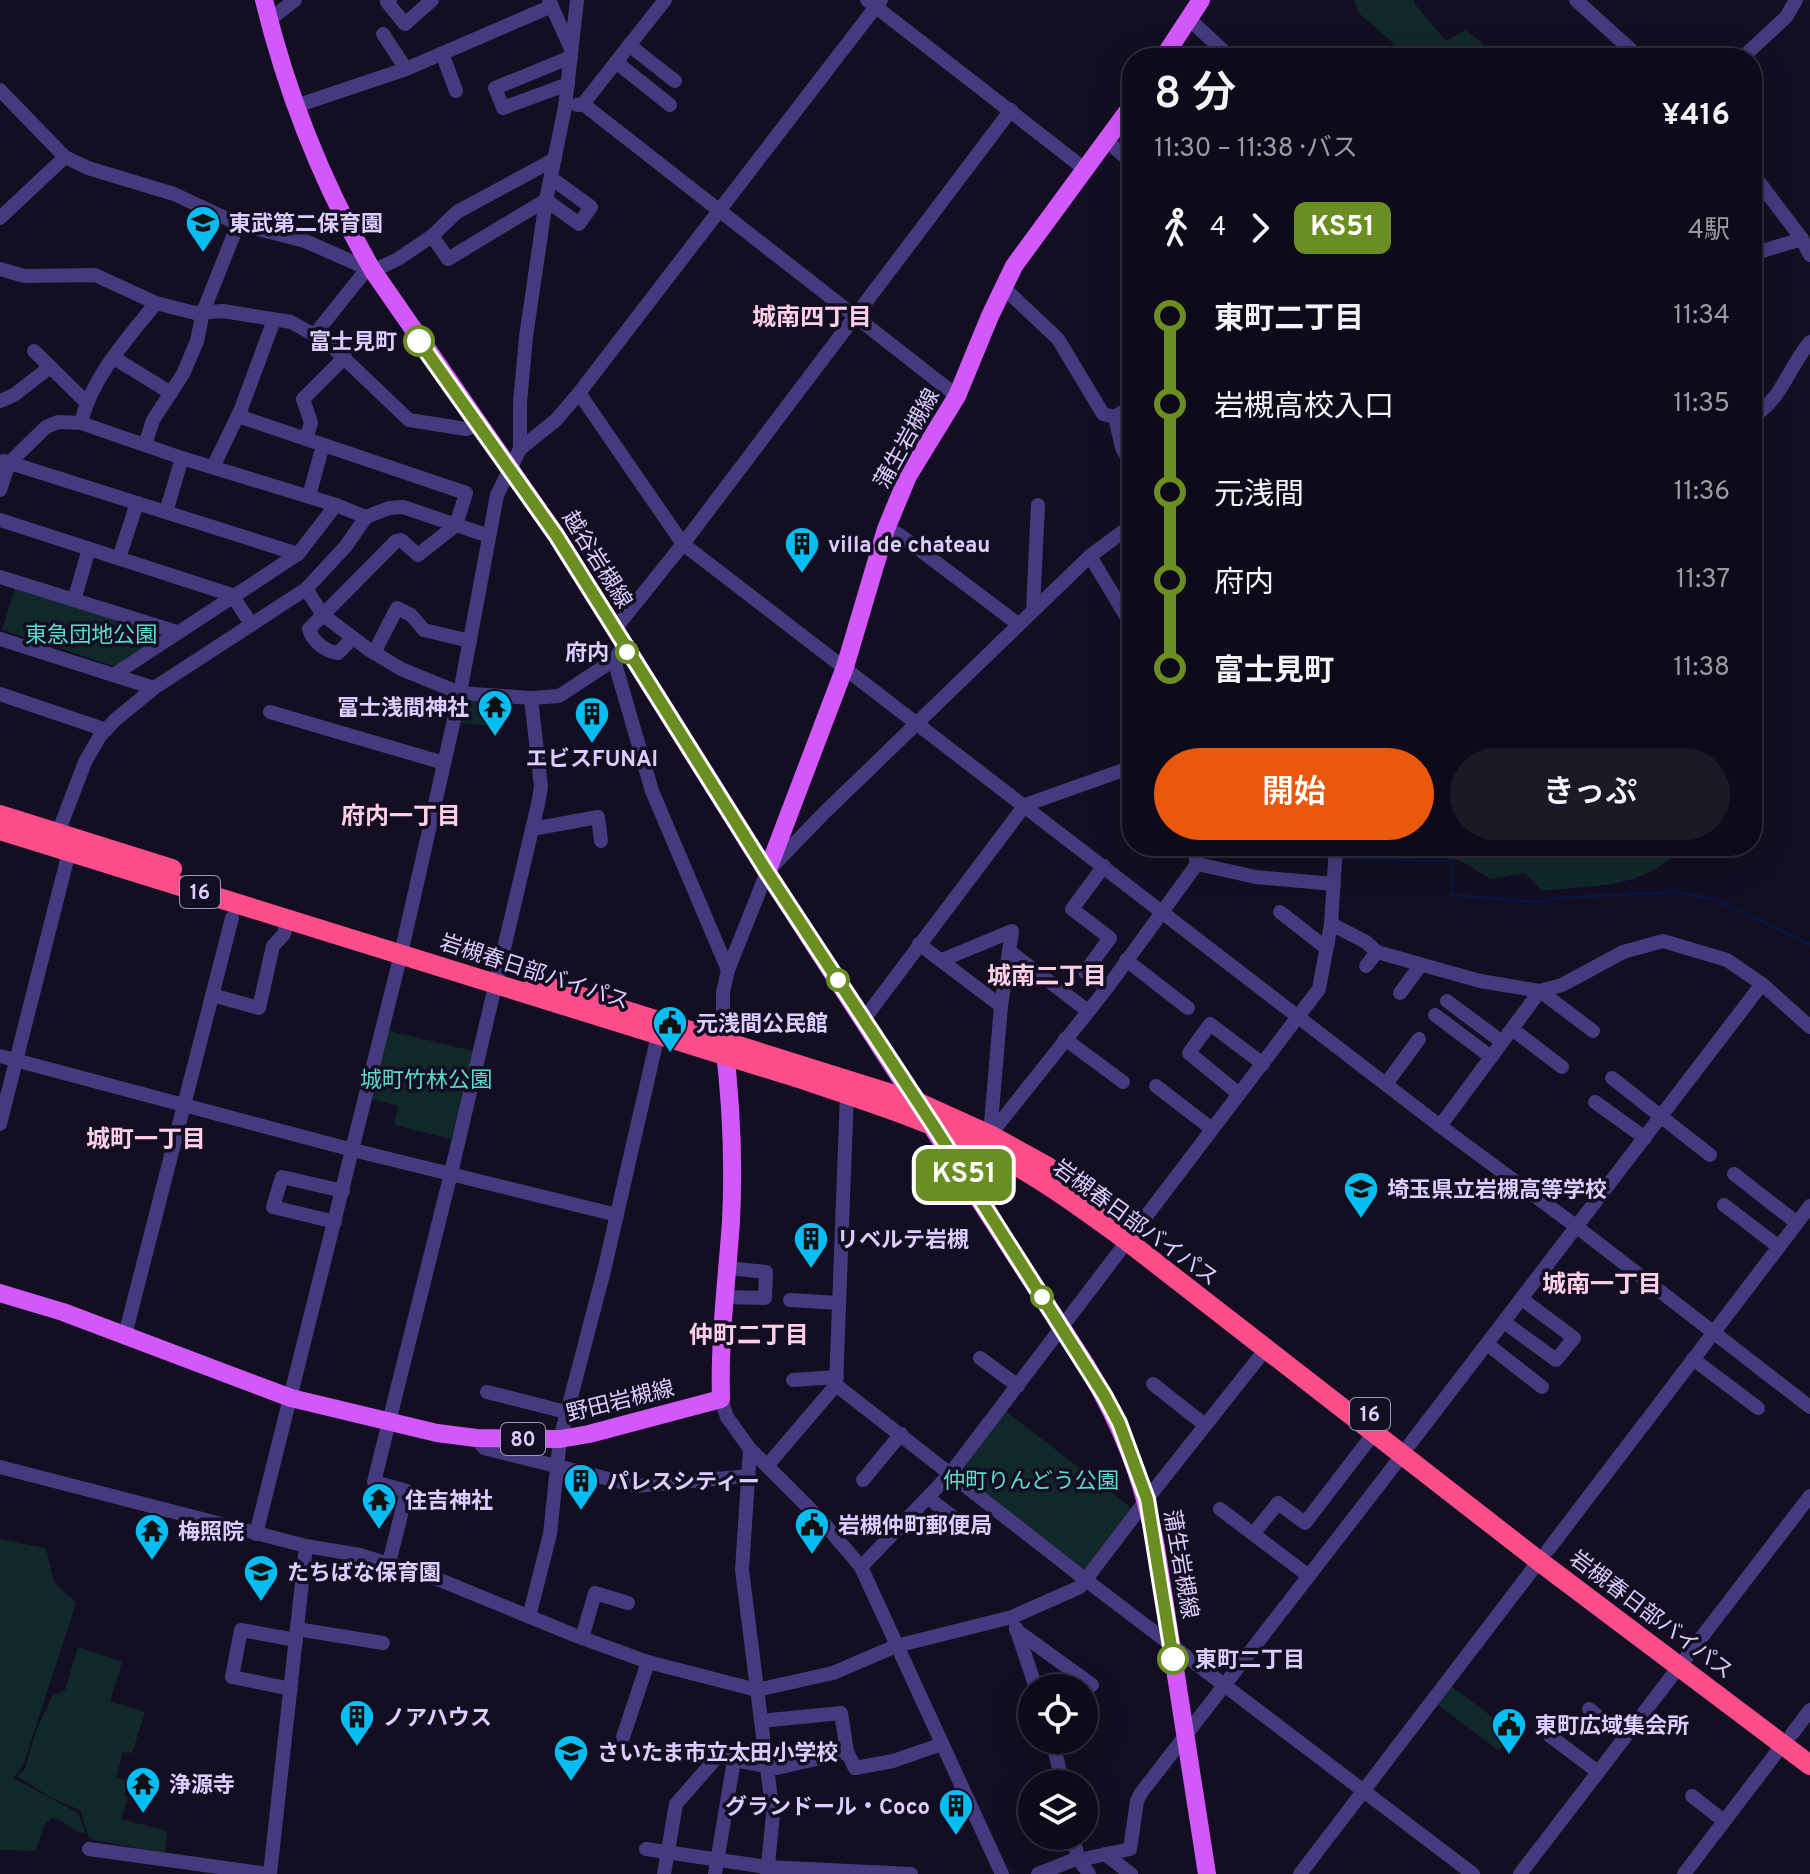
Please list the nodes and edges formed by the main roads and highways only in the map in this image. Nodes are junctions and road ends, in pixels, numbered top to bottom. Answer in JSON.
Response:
{"nodes":[{"id":1,"x":264,"y":0,"type":"edge"},
{"id":2,"x":1201,"y":0,"type":"edge"},
{"id":3,"x":1170,"y":48,"type":"edge"},
{"id":4,"x":1122,"y":120,"type":"edge"},
{"id":5,"x":0,"y":815,"type":"edge"},
{"id":6,"x":0,"y":830,"type":"edge"},
{"id":7,"x":767,"y":872,"type":"junction"},
{"id":8,"x":402,"y":947,"type":"junction"},
{"id":9,"x":497,"y":978,"type":"junction"},
{"id":10,"x":724,"y":1048,"type":"junction"},
{"id":11,"x":917,"y":1102,"type":"junction"},
{"id":12,"x":933,"y":1125,"type":"junction"},
{"id":13,"x":1130,"y":1235,"type":"junction"},
{"id":14,"x":0,"y":1293,"type":"edge"},
{"id":15,"x":1406,"y":1449,"type":"junction"},
{"id":16,"x":1788,"y":1739,"type":"junction"},
{"id":17,"x":1810,"y":1748,"type":"edge"},
{"id":18,"x":1810,"y":1765,"type":"edge"},
{"id":19,"x":1207,"y":1874,"type":"edge"}],
"edges":[{"from":1,"to":7,"type":"main road","name":"越谷岩槻線"},
{"from":2,"to":3,"type":"main road"},
{"from":4,"to":7,"type":"main road","name":"蒲生岩槻線"},
{"from":5,"to":8,"type":"highway","name":"岩槻春日部バイパス","number":"16"},
{"from":6,"to":8,"type":"highway","name":"岩槻春日部バイパス","number":"16"},
{"from":7,"to":11,"type":"main road","name":"越谷岩槻線"},
{"from":8,"to":9,"type":"highway","name":"岩槻春日部バイパス","number":"16"},
{"from":9,"to":10,"type":"highway","name":"岩槻春日部バイパス","number":"16"},
{"from":9,"to":10,"type":"highway","name":"岩槻春日部バイパス","number":"16"},
{"from":10,"to":11,"type":"highway","name":"岩槻春日部バイパス","number":"16"},
{"from":10,"to":12,"type":"highway","name":"岩槻春日部バイパス","number":"16"},
{"from":10,"to":14,"type":"main road","name":"野田岩槻線","number":"80"},
{"from":11,"to":12,"type":"main road","name":"越谷岩槻線"},
{"from":11,"to":13,"type":"highway","name":"岩槻春日部バイパス","number":"16"},
{"from":12,"to":13,"type":"highway","name":"岩槻春日部バイパス","number":"16"},
{"from":12,"to":19,"type":"main road","name":"蒲生岩槻線"},
{"from":13,"to":15,"type":"highway","name":"岩槻春日部バイパス","number":"16"},
{"from":13,"to":15,"type":"highway","name":"岩槻春日部バイパス","number":"16"},
{"from":15,"to":16,"type":"highway","name":"岩槻春日部バイパス","number":"16"},
{"from":16,"to":17,"type":"highway","name":"岩槻春日部バイパス","number":"16"},
{"from":16,"to":18,"type":"highway","name":"岩槻春日部バイパス","number":"16"}]}
